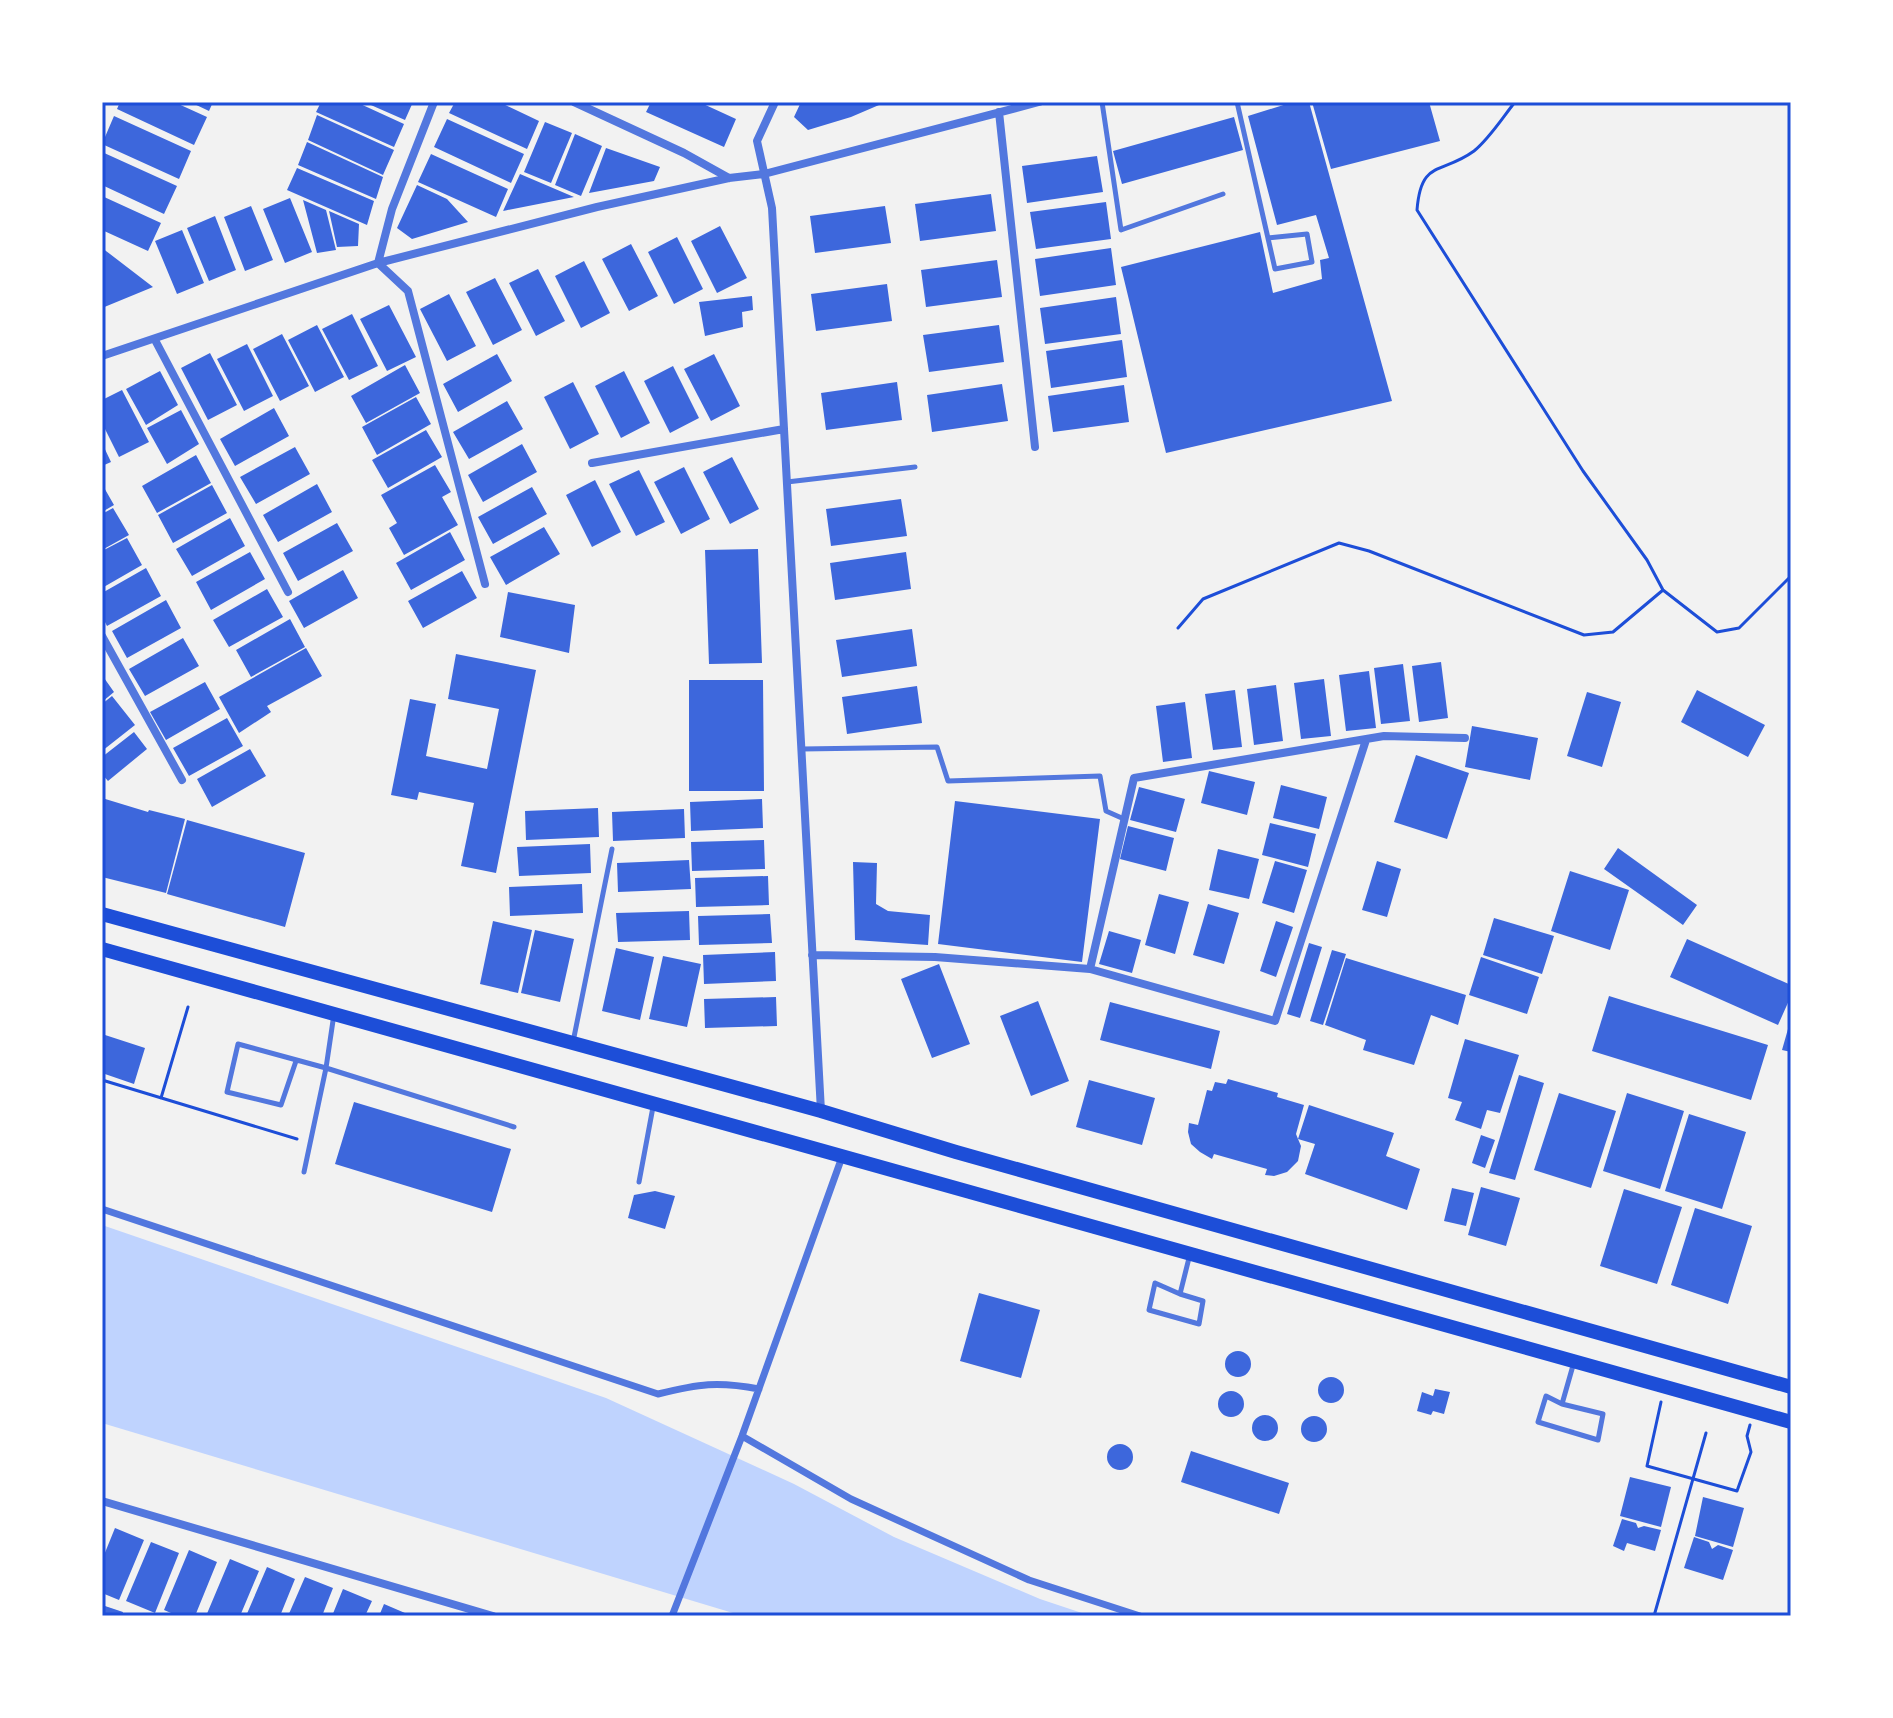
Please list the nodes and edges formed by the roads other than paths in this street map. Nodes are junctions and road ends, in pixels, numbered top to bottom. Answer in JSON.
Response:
{"nodes":[{"id":1,"x":434,"y":102,"type":"edge"},
{"id":2,"x":574,"y":102,"type":"edge"},
{"id":3,"x":775,"y":102,"type":"edge"},
{"id":4,"x":1039,"y":102,"type":"edge"},
{"id":5,"x":1102,"y":102,"type":"edge"},
{"id":6,"x":1237,"y":102,"type":"edge"},
{"id":7,"x":999,"y":112,"type":"junction"},
{"id":8,"x":764,"y":174,"type":"junction"},
{"id":9,"x":729,"y":178,"type":"junction"},
{"id":10,"x":1223,"y":194,"type":"dead end"},
{"id":11,"x":1268,"y":238,"type":"junction"},
{"id":12,"x":378,"y":263,"type":"junction"},
{"id":13,"x":155,"y":340,"type":"junction"},
{"id":14,"x":102,"y":356,"type":"edge"},
{"id":15,"x":784,"y":429,"type":"junction"},
{"id":16,"x":1035,"y":447,"type":"dead end"},
{"id":17,"x":592,"y":463,"type":"dead end"},
{"id":18,"x":915,"y":467,"type":"dead end"},
{"id":19,"x":787,"y":482,"type":"junction"},
{"id":20,"x":485,"y":584,"type":"dead end"},
{"id":21,"x":288,"y":592,"type":"dead end"},
{"id":22,"x":102,"y":636,"type":"edge"},
{"id":23,"x":1465,"y":738,"type":"dead end"},
{"id":24,"x":1366,"y":740,"type":"junction"},
{"id":25,"x":801,"y":749,"type":"junction"},
{"id":26,"x":182,"y":780,"type":"dead end"},
{"id":27,"x":1124,"y":819,"type":"junction"},
{"id":28,"x":612,"y":849,"type":"dead end"},
{"id":29,"x":102,"y":914,"type":"edge"},
{"id":30,"x":102,"y":949,"type":"edge"},
{"id":31,"x":812,"y":955,"type":"junction"},
{"id":32,"x":1090,"y":969,"type":"junction"},
{"id":33,"x":334,"y":1013,"type":"junction"},
{"id":34,"x":573,"y":1043,"type":"junction"},
{"id":35,"x":296,"y":1061,"type":"junction"},
{"id":36,"x":326,"y":1068,"type":"junction"},
{"id":37,"x":654,"y":1102,"type":"junction"},
{"id":38,"x":821,"y":1111,"type":"junction"},
{"id":39,"x":514,"y":1127,"type":"dead end"},
{"id":40,"x":843,"y":1155,"type":"junction"},
{"id":41,"x":304,"y":1172,"type":"dead end"},
{"id":42,"x":639,"y":1182,"type":"dead end"},
{"id":43,"x":102,"y":1209,"type":"edge"},
{"id":44,"x":1191,"y":1253,"type":"junction"},
{"id":45,"x":1180,"y":1294,"type":"junction"},
{"id":46,"x":1574,"y":1361,"type":"junction"},
{"id":47,"x":1791,"y":1387,"type":"edge"},
{"id":48,"x":759,"y":1389,"type":"junction"},
{"id":49,"x":1562,"y":1404,"type":"junction"},
{"id":50,"x":1791,"y":1422,"type":"edge"},
{"id":51,"x":742,"y":1436,"type":"junction"},
{"id":52,"x":102,"y":1501,"type":"edge"},
{"id":53,"x":493,"y":1616,"type":"edge"},
{"id":54,"x":672,"y":1616,"type":"edge"},
{"id":55,"x":1140,"y":1616,"type":"edge"}],
"edges":[{"from":1,"to":12,"type":"street"},
{"from":2,"to":9,"type":"street"},
{"from":3,"to":8,"type":"street"},
{"from":4,"to":7,"type":"street"},
{"from":5,"to":10,"type":"lane"},
{"from":6,"to":11,"type":"lane"},
{"from":7,"to":8,"type":"street"},
{"from":7,"to":16,"type":"street"},
{"from":8,"to":9,"type":"street"},
{"from":8,"to":15,"type":"street"},
{"from":9,"to":12,"type":"street"},
{"from":11,"to":11,"type":"lane"},
{"from":12,"to":13,"type":"street"},
{"from":12,"to":20,"type":"street"},
{"from":13,"to":14,"type":"street"},
{"from":13,"to":21,"type":"street"},
{"from":15,"to":17,"type":"street"},
{"from":15,"to":19,"type":"street"},
{"from":18,"to":19,"type":"lane"},
{"from":19,"to":25,"type":"street"},
{"from":22,"to":26,"type":"street"},
{"from":23,"to":24,"type":"street"},
{"from":24,"to":27,"type":"street"},
{"from":24,"to":32,"type":"street"},
{"from":25,"to":27,"type":"lane"},
{"from":25,"to":31,"type":"street"},
{"from":27,"to":32,"type":"street"},
{"from":28,"to":34,"type":"lane"},
{"from":29,"to":34,"type":"main road"},
{"from":30,"to":33,"type":"main road"},
{"from":31,"to":32,"type":"street"},
{"from":31,"to":38,"type":"street"},
{"from":33,"to":36,"type":"lane"},
{"from":33,"to":37,"type":"main road"},
{"from":34,"to":38,"type":"main road"},
{"from":35,"to":35,"type":"lane"},
{"from":35,"to":36,"type":"lane"},
{"from":36,"to":39,"type":"lane"},
{"from":36,"to":41,"type":"lane"},
{"from":37,"to":40,"type":"main road"},
{"from":37,"to":42,"type":"lane"},
{"from":38,"to":47,"type":"main road"},
{"from":40,"to":44,"type":"main road"},
{"from":40,"to":48,"type":"street"},
{"from":43,"to":48,"type":"street"},
{"from":44,"to":45,"type":"lane"},
{"from":44,"to":46,"type":"main road"},
{"from":45,"to":45,"type":"lane"},
{"from":46,"to":49,"type":"lane"},
{"from":46,"to":50,"type":"main road"},
{"from":48,"to":51,"type":"street"},
{"from":49,"to":49,"type":"lane"},
{"from":51,"to":54,"type":"street"},
{"from":51,"to":55,"type":"street"},
{"from":52,"to":53,"type":"street"}]}
